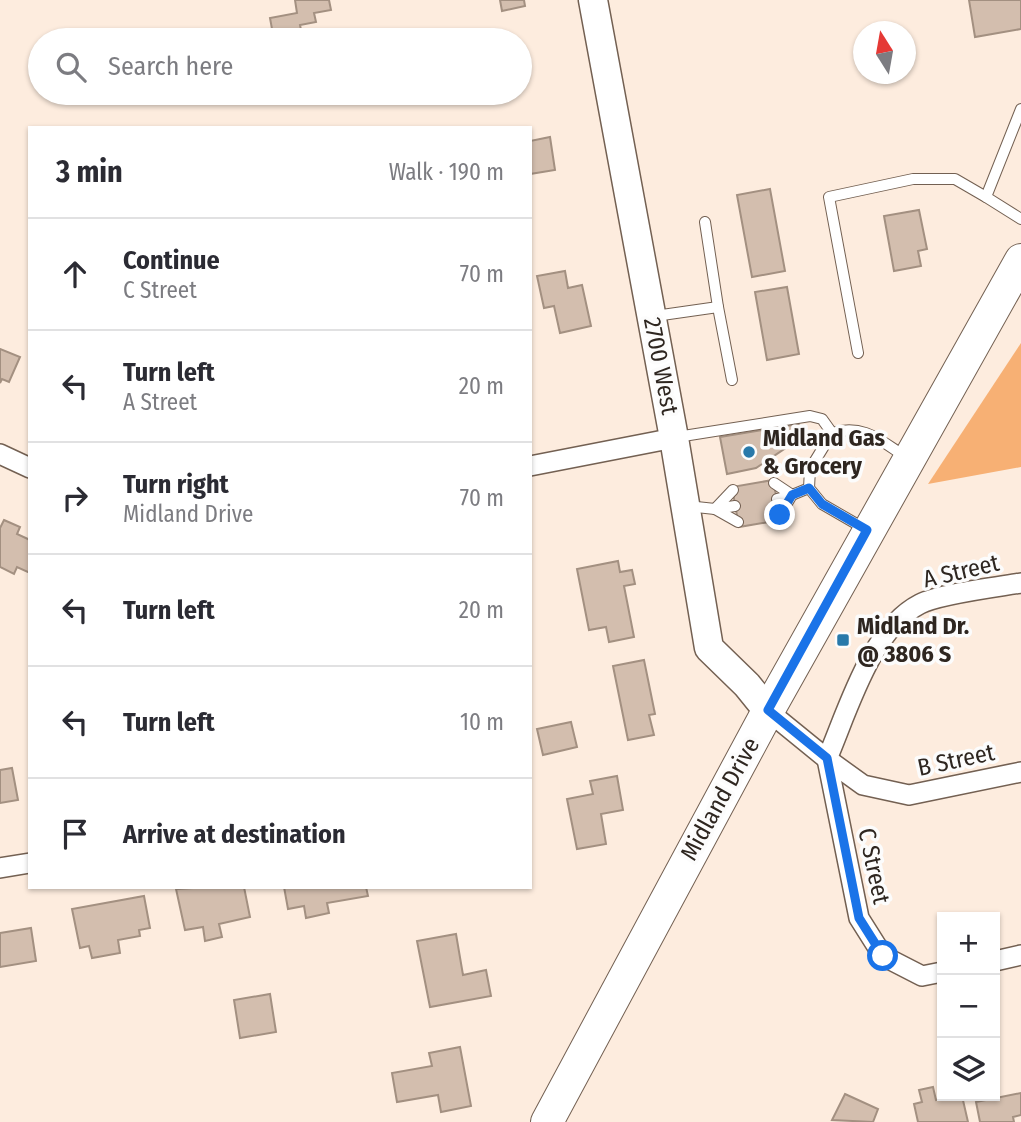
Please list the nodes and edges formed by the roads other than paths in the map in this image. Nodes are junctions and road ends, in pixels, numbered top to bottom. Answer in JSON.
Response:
{"nodes":[{"id":1,"x":593,"y":0,"type":"edge"},
{"id":2,"x":1021,"y":109,"type":"edge"},
{"id":3,"x":986,"y":197,"type":"junction"},
{"id":4,"x":1021,"y":219,"type":"edge"},
{"id":5,"x":705,"y":222,"type":"dead end"},
{"id":6,"x":1021,"y":260,"type":"edge"},
{"id":7,"x":718,"y":307,"type":"junction"},
{"id":8,"x":651,"y":316,"type":"junction"},
{"id":9,"x":858,"y":353,"type":"dead end"},
{"id":10,"x":732,"y":380,"type":"dead end"},
{"id":11,"x":832,"y":433,"type":"junction"},
{"id":12,"x":674,"y":438,"type":"junction"},
{"id":13,"x":0,"y":454,"type":"edge"},
{"id":14,"x":908,"y":459,"type":"junction"},
{"id":15,"x":532,"y":466,"type":"edge"},
{"id":16,"x":28,"y":467,"type":"edge"},
{"id":17,"x":774,"y":483,"type":"dead end"},
{"id":18,"x":809,"y":488,"type":"junction"},
{"id":19,"x":733,"y":490,"type":"dead end"},
{"id":20,"x":792,"y":495,"type":"junction"},
{"id":21,"x":777,"y":499,"type":"dead end"},
{"id":22,"x":685,"y":506,"type":"junction"},
{"id":23,"x":735,"y":506,"type":"dead end"},
{"id":24,"x":715,"y":509,"type":"junction"},
{"id":25,"x":780,"y":515,"type":"dead end"},
{"id":26,"x":738,"y":522,"type":"dead end"},
{"id":27,"x":867,"y":530,"type":"junction"},
{"id":28,"x":1021,"y":583,"type":"edge"},
{"id":29,"x":768,"y":710,"type":"junction"},
{"id":30,"x":827,"y":758,"type":"junction"},
{"id":31,"x":1021,"y":772,"type":"edge"},
{"id":32,"x":28,"y":863,"type":"edge"},
{"id":33,"x":0,"y":868,"type":"edge"},
{"id":34,"x":1021,"y":955,"type":"edge"},
{"id":35,"x":1000,"y":960,"type":"edge"},
{"id":36,"x":937,"y":973,"type":"edge"},
{"id":37,"x":547,"y":1122,"type":"edge"}],
"edges":[{"from":1,"to":8,"type":"street","name":"2700 West"},
{"from":2,"to":3,"type":"lane"},
{"from":3,"to":4,"type":"lane"},
{"from":3,"to":9,"type":"lane"},
{"from":5,"to":7,"type":"lane"},
{"from":6,"to":14,"type":"main road","name":"Midland Drive"},
{"from":7,"to":8,"type":"lane"},
{"from":7,"to":10,"type":"lane"},
{"from":8,"to":12,"type":"street","name":"2700 West"},
{"from":11,"to":12,"type":"lane"},
{"from":11,"to":14,"type":"lane"},
{"from":11,"to":18,"type":"lane"},
{"from":12,"to":15,"type":"street"},
{"from":12,"to":22,"type":"street","name":"2700 West"},
{"from":13,"to":16,"type":"street"},
{"from":14,"to":27,"type":"main road","name":"Midland Drive"},
{"from":17,"to":20,"type":"lane"},
{"from":18,"to":20,"type":"lane"},
{"from":18,"to":27,"type":"lane"},
{"from":19,"to":24,"type":"lane"},
{"from":20,"to":21,"type":"lane"},
{"from":20,"to":25,"type":"lane"},
{"from":22,"to":24,"type":"lane"},
{"from":22,"to":29,"type":"street","name":"2700 West"},
{"from":23,"to":24,"type":"lane"},
{"from":24,"to":26,"type":"lane"},
{"from":27,"to":29,"type":"main road","name":"Midland Drive"},
{"from":28,"to":30,"type":"street","name":"A Street"},
{"from":29,"to":30,"type":"street"},
{"from":29,"to":37,"type":"main road","name":"Midland Drive"},
{"from":30,"to":31,"type":"street","name":"B Street"},
{"from":30,"to":36,"type":"street","name":"C Street"},
{"from":32,"to":33,"type":"street"},
{"from":34,"to":35,"type":"street"}]}
